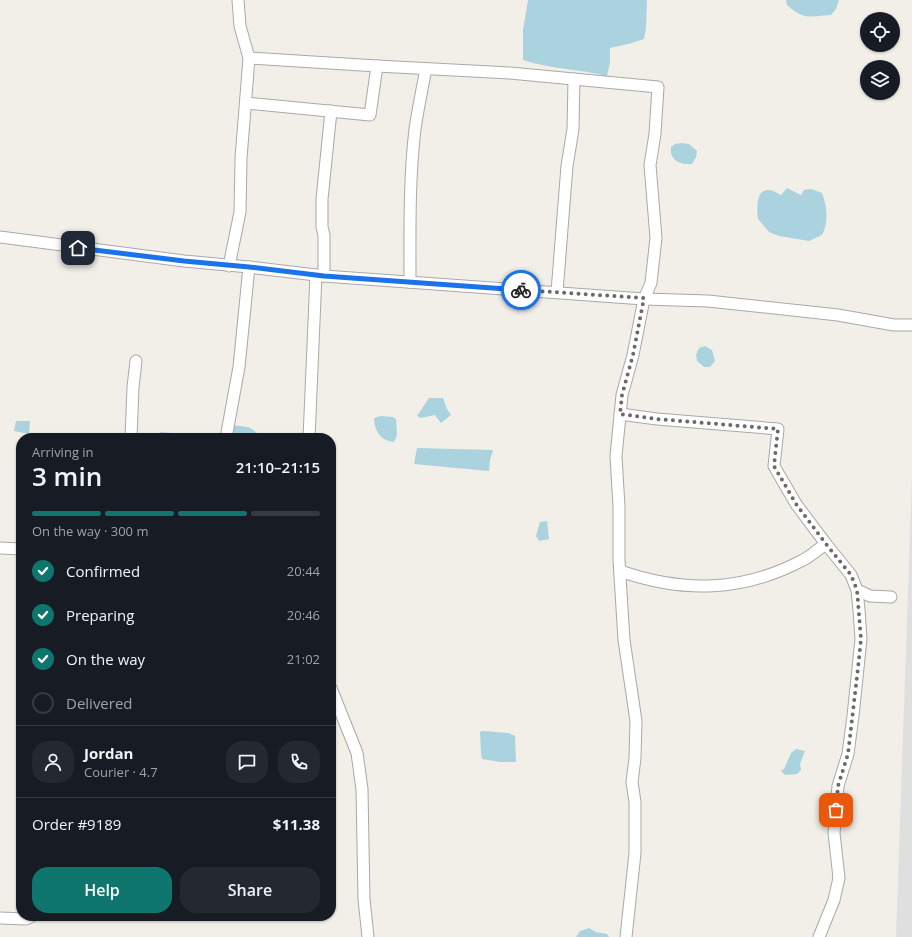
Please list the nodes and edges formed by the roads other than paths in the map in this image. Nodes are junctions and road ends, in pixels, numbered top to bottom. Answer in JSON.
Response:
{"nodes":[{"id":1,"x":238,"y":0,"type":"edge"},
{"id":2,"x":249,"y":58,"type":"junction"},
{"id":3,"x":376,"y":66,"type":"junction"},
{"id":4,"x":426,"y":69,"type":"junction"},
{"id":5,"x":574,"y":79,"type":"junction"},
{"id":6,"x":246,"y":103,"type":"junction"},
{"id":7,"x":331,"y":111,"type":"junction"},
{"id":8,"x":0,"y":237,"type":"edge"},
{"id":9,"x":229,"y":266,"type":"junction"},
{"id":10,"x":249,"y":267,"type":"junction"},
{"id":11,"x":320,"y":275,"type":"junction"},
{"id":12,"x":410,"y":282,"type":"junction"},
{"id":13,"x":557,"y":292,"type":"junction"},
{"id":14,"x":644,"y":298,"type":"junction"},
{"id":15,"x":912,"y":325,"type":"edge"},
{"id":16,"x":136,"y":361,"type":"dead end"},
{"id":17,"x":620,"y":414,"type":"junction"},
{"id":18,"x":131,"y":433,"type":"edge"},
{"id":19,"x":227,"y":433,"type":"edge"},
{"id":20,"x":309,"y":433,"type":"edge"},
{"id":21,"x":826,"y":544,"type":"junction"},
{"id":22,"x":0,"y":548,"type":"edge"},
{"id":23,"x":16,"y":549,"type":"edge"},
{"id":24,"x":620,"y":571,"type":"junction"},
{"id":25,"x":857,"y":590,"type":"junction"},
{"id":26,"x":891,"y":597,"type":"dead end"},
{"id":27,"x":336,"y":700,"type":"edge"},
{"id":28,"x":0,"y":918,"type":"edge"},
{"id":29,"x":16,"y":919,"type":"edge"},
{"id":30,"x":368,"y":937,"type":"edge"},
{"id":31,"x":626,"y":937,"type":"edge"},
{"id":32,"x":819,"y":937,"type":"edge"}],
"edges":[{"from":1,"to":2,"type":"street"},
{"from":2,"to":3,"type":"street"},
{"from":2,"to":6,"type":"street"},
{"from":3,"to":4,"type":"street"},
{"from":3,"to":7,"type":"street"},
{"from":4,"to":5,"type":"street"},
{"from":4,"to":12,"type":"street"},
{"from":5,"to":13,"type":"street"},
{"from":5,"to":14,"type":"street"},
{"from":6,"to":7,"type":"street"},
{"from":6,"to":9,"type":"street"},
{"from":7,"to":11,"type":"street"},
{"from":8,"to":9,"type":"street"},
{"from":9,"to":10,"type":"street"},
{"from":10,"to":11,"type":"street"},
{"from":10,"to":19,"type":"street"},
{"from":11,"to":12,"type":"street"},
{"from":11,"to":20,"type":"street"},
{"from":12,"to":13,"type":"street"},
{"from":13,"to":14,"type":"street"},
{"from":14,"to":15,"type":"street"},
{"from":14,"to":17,"type":"street"},
{"from":16,"to":18,"type":"street"},
{"from":17,"to":21,"type":"street"},
{"from":17,"to":24,"type":"street"},
{"from":21,"to":24,"type":"street"},
{"from":21,"to":25,"type":"street"},
{"from":22,"to":23,"type":"street"},
{"from":24,"to":31,"type":"street"},
{"from":25,"to":26,"type":"street"},
{"from":25,"to":32,"type":"street"},
{"from":27,"to":30,"type":"street"},
{"from":28,"to":29,"type":"street"}]}
